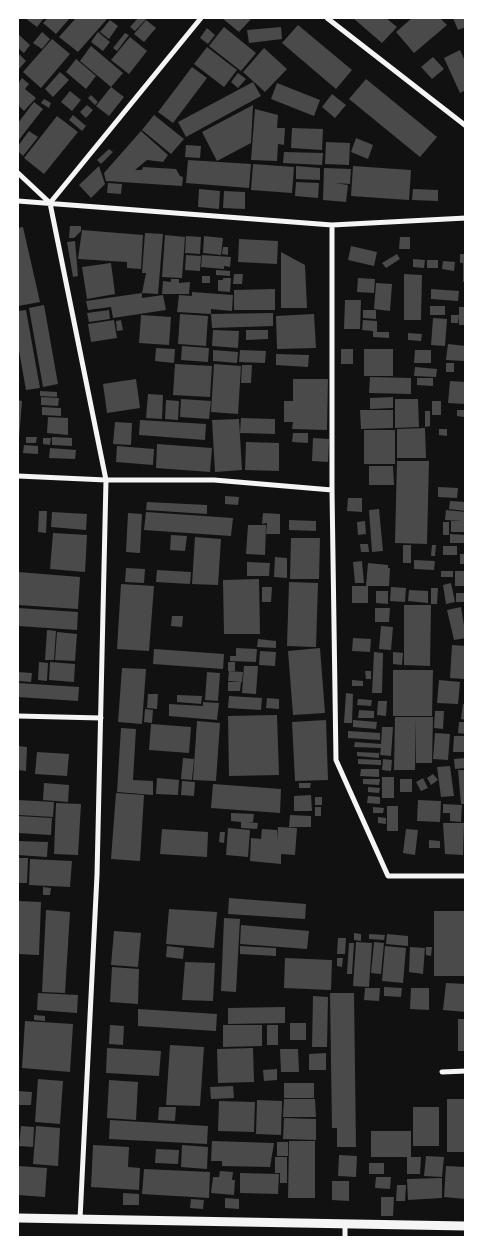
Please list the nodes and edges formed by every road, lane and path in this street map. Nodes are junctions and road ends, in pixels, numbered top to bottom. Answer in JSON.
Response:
{"nodes":[{"id":1,"x":201,"y":18,"type":"edge"},
{"id":2,"x":327,"y":18,"type":"edge"},
{"id":3,"x":466,"y":126,"type":"edge"},
{"id":4,"x":18,"y":173,"type":"edge"},
{"id":5,"x":18,"y":201,"type":"edge"},
{"id":6,"x":50,"y":203,"type":"junction"},
{"id":7,"x":466,"y":218,"type":"edge"},
{"id":8,"x":332,"y":225,"type":"junction"},
{"id":9,"x":18,"y":476,"type":"edge"},
{"id":10,"x":106,"y":480,"type":"junction"},
{"id":11,"x":332,"y":490,"type":"junction"},
{"id":12,"x":18,"y":716,"type":"edge"},
{"id":13,"x":101,"y":718,"type":"junction"},
{"id":14,"x":466,"y":876,"type":"edge"},
{"id":15,"x":466,"y":1071,"type":"edge"},
{"id":16,"x":442,"y":1072,"type":"dead end"},
{"id":17,"x":18,"y":1218,"type":"edge"},
{"id":18,"x":80,"y":1219,"type":"junction"},
{"id":19,"x":345,"y":1224,"type":"junction"},
{"id":20,"x":466,"y":1226,"type":"edge"},
{"id":21,"x":345,"y":1238,"type":"edge"}],
"edges":[{"from":1,"to":6,"type":"street"},
{"from":2,"to":3,"type":"street"},
{"from":4,"to":6,"type":"street"},
{"from":5,"to":6,"type":"street"},
{"from":6,"to":8,"type":"street"},
{"from":6,"to":10,"type":"street"},
{"from":7,"to":8,"type":"street"},
{"from":8,"to":11,"type":"street"},
{"from":9,"to":10,"type":"street"},
{"from":10,"to":11,"type":"street"},
{"from":10,"to":13,"type":"street"},
{"from":11,"to":14,"type":"street"},
{"from":12,"to":13,"type":"street"},
{"from":13,"to":18,"type":"street"},
{"from":15,"to":16,"type":"street"},
{"from":17,"to":18,"type":"street"},
{"from":18,"to":19,"type":"street"},
{"from":19,"to":20,"type":"street"},
{"from":19,"to":21,"type":"street"}]}
